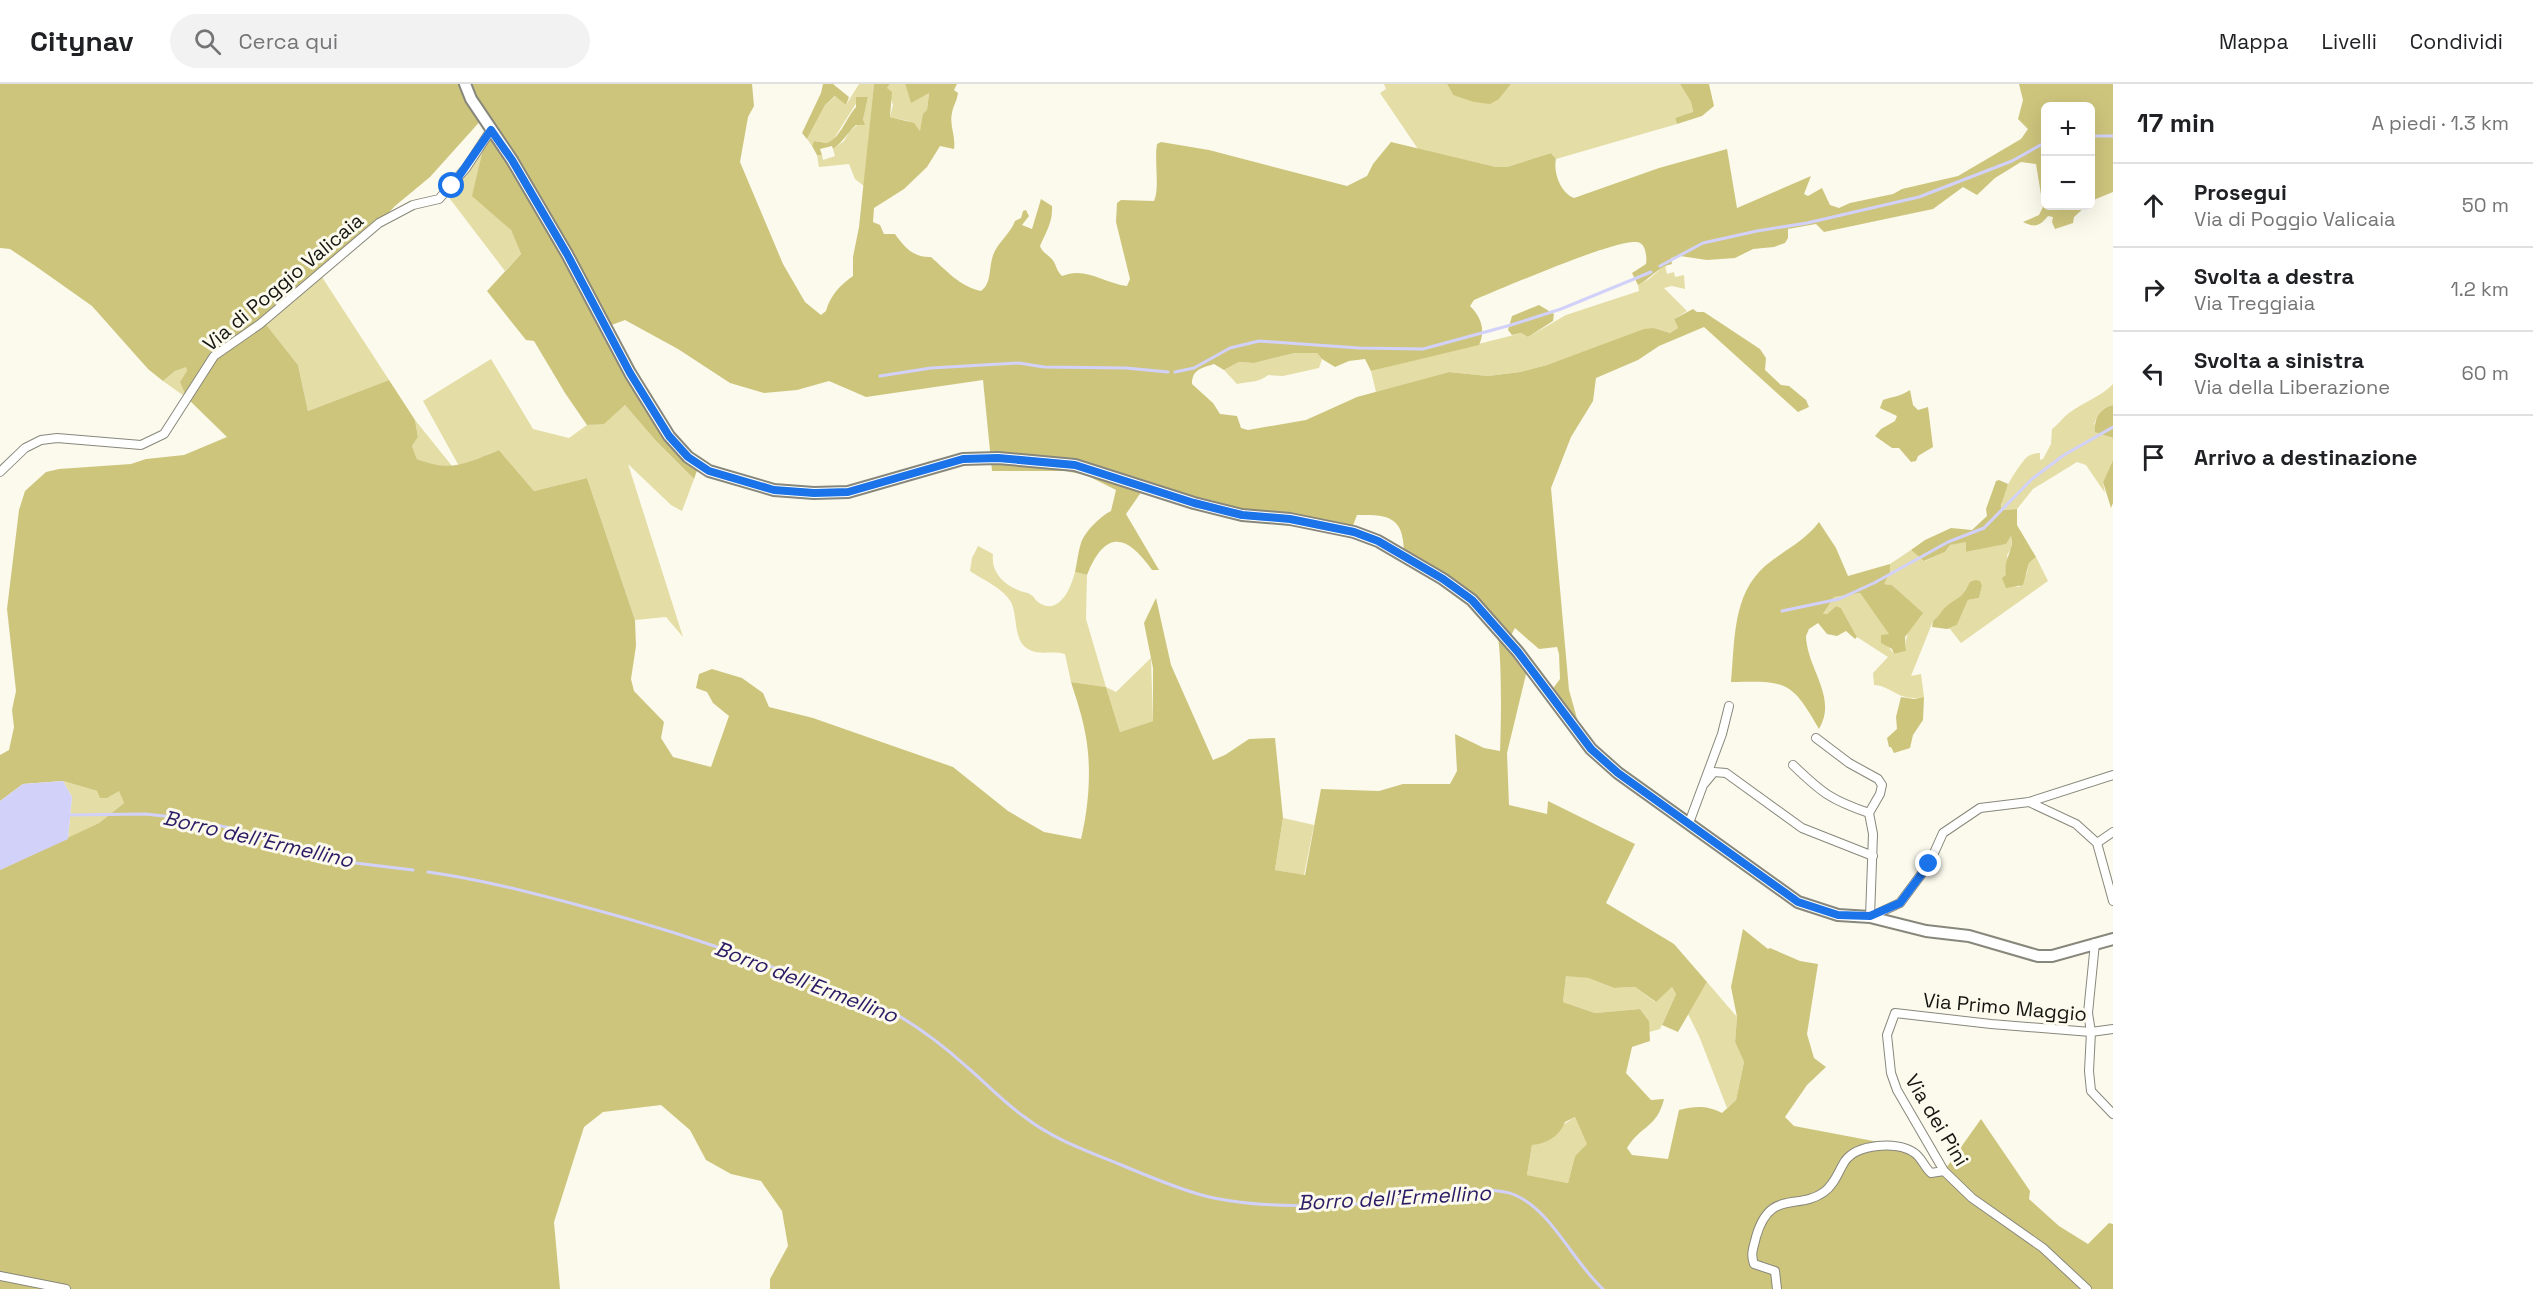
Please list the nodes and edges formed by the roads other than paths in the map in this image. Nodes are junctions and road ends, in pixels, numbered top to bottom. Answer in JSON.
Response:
{"nodes":[{"id":1,"x":465,"y":84,"type":"edge"},
{"id":2,"x":491,"y":130,"type":"junction"},
{"id":3,"x":0,"y":472,"type":"edge"},
{"id":4,"x":1729,"y":706,"type":"dead end"},
{"id":5,"x":1816,"y":738,"type":"dead end"},
{"id":6,"x":1793,"y":765,"type":"dead end"},
{"id":7,"x":2113,"y":775,"type":"edge"},
{"id":8,"x":1704,"y":783,"type":"junction"},
{"id":9,"x":2029,"y":802,"type":"junction"},
{"id":10,"x":1869,"y":813,"type":"junction"},
{"id":11,"x":1689,"y":823,"type":"junction"},
{"id":12,"x":2113,"y":832,"type":"edge"},
{"id":13,"x":2097,"y":843,"type":"junction"},
{"id":14,"x":1873,"y":856,"type":"junction"},
{"id":15,"x":2113,"y":901,"type":"edge"},
{"id":16,"x":1870,"y":916,"type":"junction"},
{"id":17,"x":2113,"y":939,"type":"edge"},
{"id":18,"x":2095,"y":943,"type":"junction"},
{"id":19,"x":1894,"y":1013,"type":"joint"},
{"id":20,"x":2113,"y":1029,"type":"edge"},
{"id":21,"x":2091,"y":1032,"type":"junction"},
{"id":22,"x":2113,"y":1114,"type":"edge"},
{"id":23,"x":1944,"y":1171,"type":"junction"},
{"id":24,"x":0,"y":1276,"type":"edge"},
{"id":25,"x":66,"y":1289,"type":"edge"},
{"id":26,"x":1778,"y":1289,"type":"edge"},
{"id":27,"x":2087,"y":1289,"type":"edge"}],
"edges":[{"from":1,"to":2,"type":"street"},
{"from":2,"to":3,"type":"street","name":"Via di Poggio Valicaia"},
{"from":2,"to":11,"type":"street"},
{"from":4,"to":8,"type":"street"},
{"from":5,"to":10,"type":"street"},
{"from":6,"to":10,"type":"street"},
{"from":7,"to":9,"type":"street"},
{"from":8,"to":11,"type":"street"},
{"from":8,"to":14,"type":"street"},
{"from":9,"to":13,"type":"street"},
{"from":9,"to":16,"type":"street"},
{"from":10,"to":14,"type":"street"},
{"from":11,"to":16,"type":"street"},
{"from":12,"to":13,"type":"street"},
{"from":13,"to":15,"type":"street"},
{"from":14,"to":16,"type":"street"},
{"from":16,"to":18,"type":"street"},
{"from":17,"to":18,"type":"street"},
{"from":18,"to":21,"type":"street"},
{"from":19,"to":21,"type":"street","name":"Via Primo Maggio"},
{"from":19,"to":23,"type":"street","name":"Via dei Pini"},
{"from":20,"to":21,"type":"street","name":"Via Primo Maggio"},
{"from":21,"to":22,"type":"street"},
{"from":23,"to":26,"type":"street"},
{"from":23,"to":27,"type":"street","name":"Via dei Pini"},
{"from":24,"to":25,"type":"street"}]}
